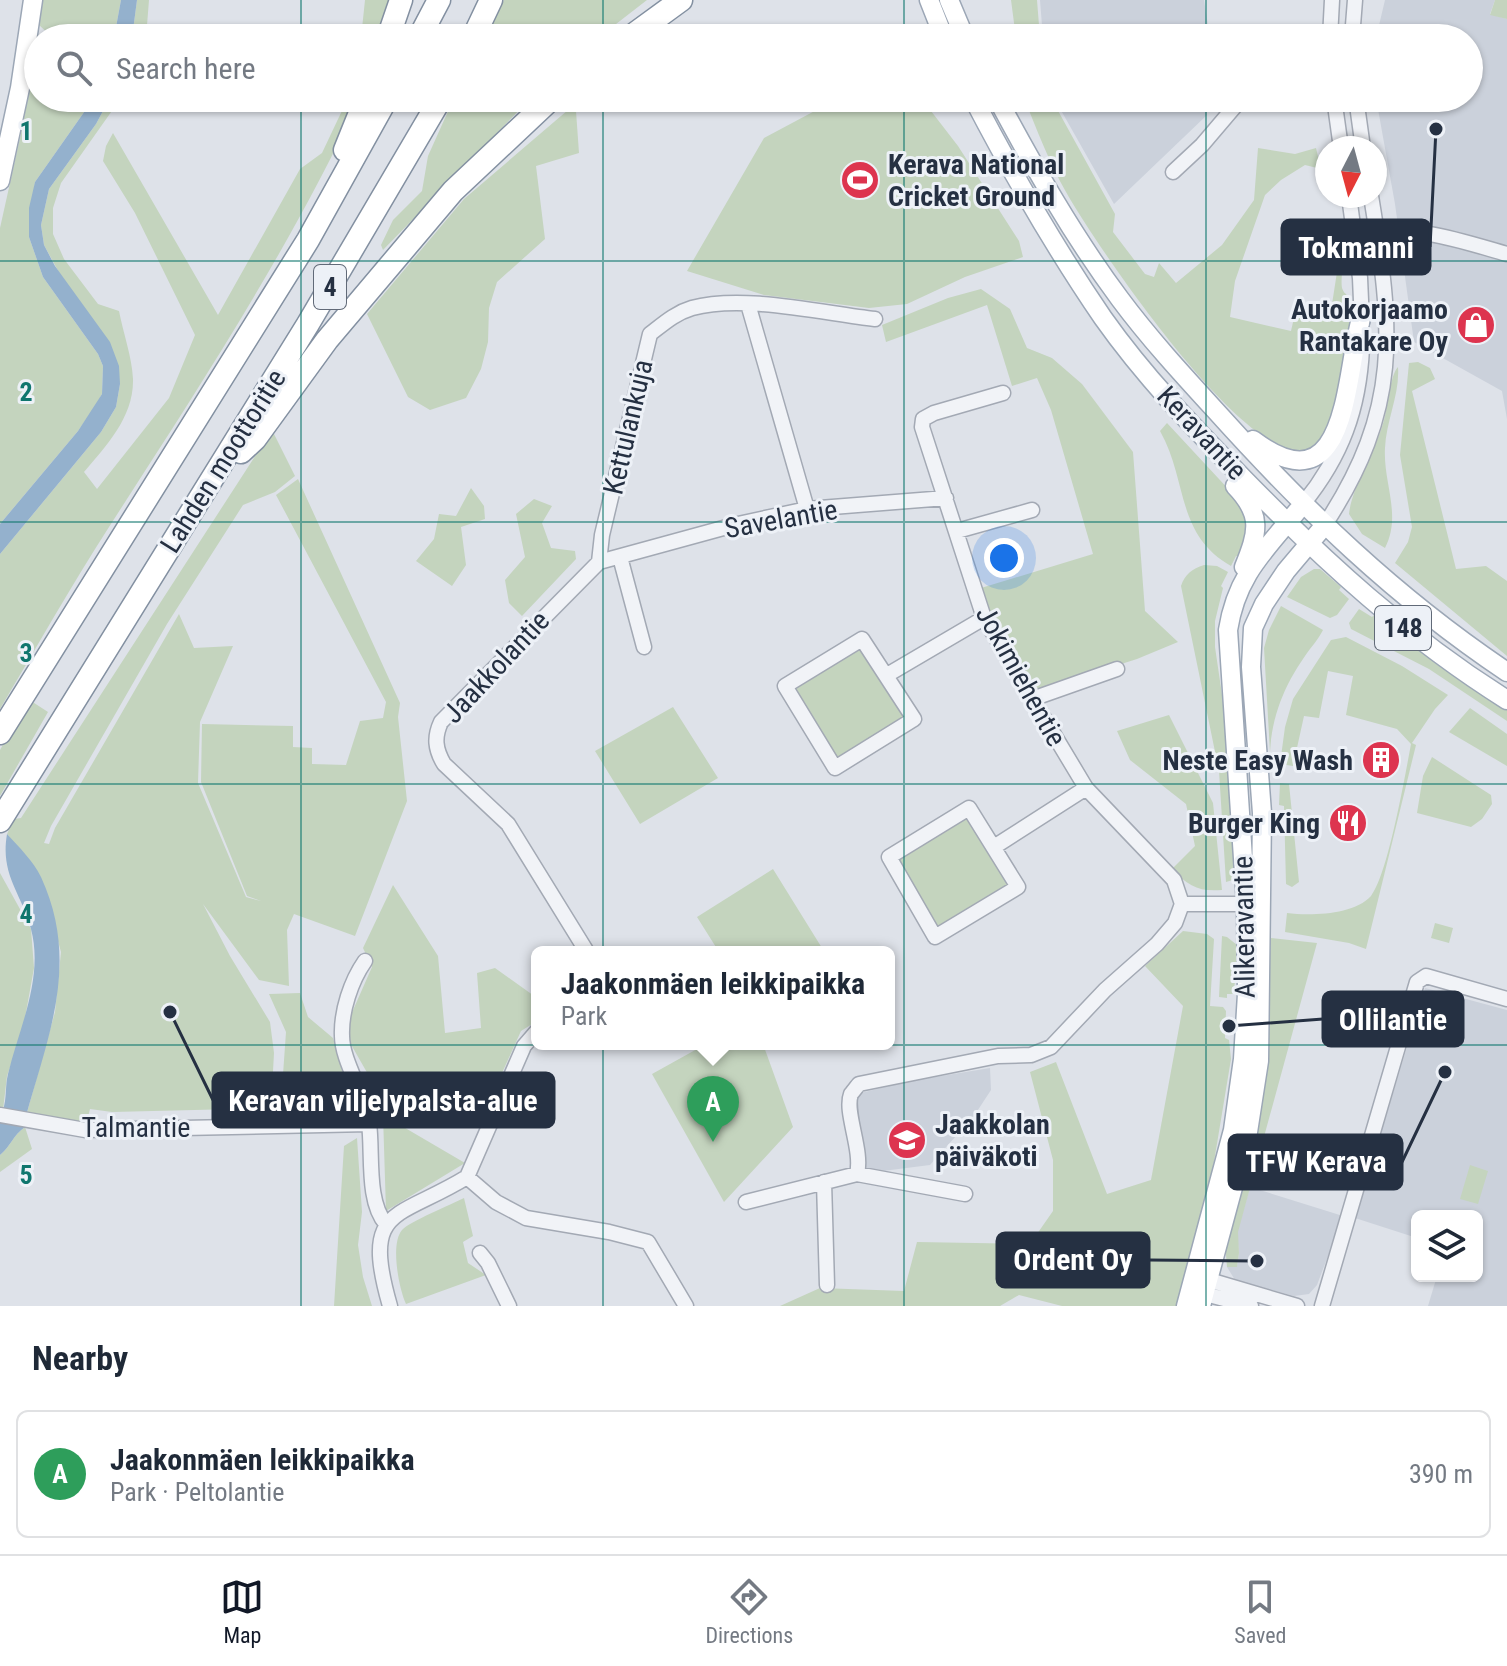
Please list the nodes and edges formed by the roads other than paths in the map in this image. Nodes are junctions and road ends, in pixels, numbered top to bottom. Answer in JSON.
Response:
{"nodes":[{"id":1,"x":33,"y":0,"type":"edge"},
{"id":2,"x":401,"y":0,"type":"edge"},
{"id":3,"x":439,"y":0,"type":"edge"},
{"id":4,"x":491,"y":0,"type":"edge"},
{"id":5,"x":681,"y":0,"type":"edge"},
{"id":6,"x":929,"y":0,"type":"edge"},
{"id":7,"x":949,"y":0,"type":"edge"},
{"id":8,"x":1332,"y":0,"type":"edge"},
{"id":9,"x":1355,"y":0,"type":"edge"},
{"id":10,"x":29,"y":24,"type":"edge"},
{"id":11,"x":393,"y":24,"type":"edge"},
{"id":12,"x":426,"y":24,"type":"edge"},
{"id":13,"x":480,"y":24,"type":"edge"},
{"id":14,"x":648,"y":24,"type":"edge"},
{"id":15,"x":938,"y":24,"type":"edge"},
{"id":16,"x":959,"y":24,"type":"edge"},
{"id":17,"x":1331,"y":24,"type":"edge"},
{"id":18,"x":1353,"y":24,"type":"edge"},
{"id":19,"x":24,"y":61,"type":"edge"},
{"id":20,"x":360,"y":112,"type":"edge"},
{"id":21,"x":379,"y":112,"type":"edge"},
{"id":22,"x":433,"y":112,"type":"edge"},
{"id":23,"x":537,"y":112,"type":"edge"},
{"id":24,"x":981,"y":112,"type":"edge"},
{"id":25,"x":1005,"y":112,"type":"edge"},
{"id":26,"x":1230,"y":112,"type":"edge"},
{"id":27,"x":1336,"y":112,"type":"edge"},
{"id":28,"x":1358,"y":112,"type":"edge"},
{"id":29,"x":1339,"y":136,"type":"edge"},
{"id":30,"x":1361,"y":136,"type":"edge"},
{"id":31,"x":1173,"y":172,"type":"dead end"},
{"id":32,"x":0,"y":181,"type":"edge"},
{"id":33,"x":1351,"y":208,"type":"edge"},
{"id":34,"x":1373,"y":208,"type":"edge"},
{"id":35,"x":1376,"y":232,"type":"junction"},
{"id":36,"x":1356,"y":237,"type":"junction"},
{"id":37,"x":308,"y":240,"type":"junction"},
{"id":38,"x":1507,"y":254,"type":"edge"},
{"id":39,"x":748,"y":304,"type":"junction"},
{"id":40,"x":1362,"y":315,"type":"junction"},
{"id":41,"x":875,"y":319,"type":"dead end"},
{"id":42,"x":1003,"y":393,"type":"dead end"},
{"id":43,"x":1217,"y":412,"type":"junction"},
{"id":44,"x":1197,"y":431,"type":"junction"},
{"id":45,"x":216,"y":474,"type":"junction"},
{"id":46,"x":946,"y":498,"type":"junction"},
{"id":47,"x":1303,"y":504,"type":"junction"},
{"id":48,"x":807,"y":509,"type":"junction"},
{"id":49,"x":1032,"y":510,"type":"dead end"},
{"id":50,"x":1288,"y":523,"type":"junction"},
{"id":51,"x":1324,"y":526,"type":"junction"},
{"id":52,"x":957,"y":531,"type":"junction"},
{"id":53,"x":1309,"y":544,"type":"junction"},
{"id":54,"x":620,"y":557,"type":"junction"},
{"id":55,"x":599,"y":562,"type":"junction"},
{"id":56,"x":1234,"y":598,"type":"junction"},
{"id":57,"x":984,"y":618,"type":"junction"},
{"id":58,"x":644,"y":647,"type":"dead end"},
{"id":59,"x":1117,"y":669,"type":"dead end"},
{"id":60,"x":1507,"y":672,"type":"edge"},
{"id":61,"x":887,"y":675,"type":"junction"},
{"id":62,"x":1032,"y":699,"type":"junction"},
{"id":63,"x":1507,"y":700,"type":"edge"},
{"id":64,"x":0,"y":733,"type":"edge"},
{"id":65,"x":1086,"y":788,"type":"junction"},
{"id":66,"x":3,"y":816,"type":"edge"},
{"id":67,"x":994,"y":847,"type":"junction"},
{"id":68,"x":1182,"y":904,"type":"junction"},
{"id":69,"x":1254,"y":904,"type":"junction"},
{"id":70,"x":583,"y":946,"type":"edge"},
{"id":71,"x":365,"y":961,"type":"dead end"},
{"id":72,"x":1507,"y":999,"type":"edge"},
{"id":73,"x":531,"y":1038,"type":"edge"},
{"id":74,"x":1,"y":1115,"type":"edge"},
{"id":75,"x":369,"y":1124,"type":"junction"},
{"id":76,"x":857,"y":1174,"type":"junction"},
{"id":77,"x":467,"y":1177,"type":"junction"},
{"id":78,"x":824,"y":1182,"type":"junction"},
{"id":79,"x":965,"y":1194,"type":"dead end"},
{"id":80,"x":746,"y":1202,"type":"dead end"},
{"id":81,"x":386,"y":1224,"type":"junction"},
{"id":82,"x":480,"y":1253,"type":"dead end"},
{"id":83,"x":827,"y":1285,"type":"dead end"},
{"id":84,"x":1202,"y":1290,"type":"edge"},
{"id":85,"x":390,"y":1306,"type":"edge"},
{"id":86,"x":509,"y":1306,"type":"edge"},
{"id":87,"x":686,"y":1306,"type":"edge"},
{"id":88,"x":1186,"y":1306,"type":"edge"},
{"id":89,"x":1251,"y":1306,"type":"edge"},
{"id":90,"x":1297,"y":1306,"type":"edge"},
{"id":91,"x":1322,"y":1306,"type":"edge"}],
"edges":[{"from":1,"to":10,"type":"main road"},
{"from":2,"to":11,"type":"highway"},
{"from":3,"to":12,"type":"highway"},
{"from":4,"to":13,"type":"highway"},
{"from":5,"to":14,"type":"highway"},
{"from":6,"to":15,"type":"main road"},
{"from":7,"to":16,"type":"main road"},
{"from":8,"to":17,"type":"street"},
{"from":9,"to":18,"type":"street"},
{"from":19,"to":32,"type":"main road"},
{"from":20,"to":37,"type":"highway"},
{"from":21,"to":37,"type":"highway","name":"Lahden moottoritie","number":"4"},
{"from":22,"to":45,"type":"highway","name":"Lahden moottoritie","number":"4"},
{"from":23,"to":45,"type":"highway"},
{"from":24,"to":44,"type":"main road","name":"Keravantie","number":"148"},
{"from":25,"to":43,"type":"main road","name":"Keravantie","number":"148"},
{"from":26,"to":31,"type":"street"},
{"from":27,"to":29,"type":"street"},
{"from":28,"to":30,"type":"street"},
{"from":33,"to":36,"type":"street","name":"Alikeravantie"},
{"from":34,"to":35,"type":"street","name":"Alikeravantie"},
{"from":35,"to":36,"type":"street"},
{"from":35,"to":38,"type":"street"},
{"from":35,"to":51,"type":"street","name":"Alikeravantie"},
{"from":36,"to":40,"type":"street","name":"Alikeravantie"},
{"from":37,"to":64,"type":"highway","name":"Lahden moottoritie","number":"4"},
{"from":39,"to":41,"type":"street","name":"Kettulankuja"},
{"from":39,"to":48,"type":"street"},
{"from":39,"to":55,"type":"street","name":"Kettulankuja"},
{"from":40,"to":43,"type":"main road"},
{"from":40,"to":47,"type":"street","name":"Alikeravantie"},
{"from":42,"to":46,"type":"street","name":"Jokimiehentie"},
{"from":43,"to":47,"type":"main road","name":"Keravantie","number":"148"},
{"from":44,"to":50,"type":"main road","name":"Keravantie","number":"148"},
{"from":44,"to":56,"type":"main road"},
{"from":45,"to":66,"type":"highway","name":"Lahden moottoritie","number":"4"},
{"from":46,"to":48,"type":"street","name":"Savelantie"},
{"from":46,"to":52,"type":"street","name":"Jokimiehentie"},
{"from":47,"to":50,"type":"main road","name":"Alikeravantie"},
{"from":47,"to":51,"type":"main road","name":"Keravantie","number":"148"},
{"from":48,"to":54,"type":"street","name":"Savelantie"},
{"from":49,"to":52,"type":"street"},
{"from":50,"to":53,"type":"main road","name":"Keravantie","number":"148"},
{"from":50,"to":56,"type":"main road","name":"Alikeravantie"},
{"from":51,"to":53,"type":"main road","name":"Alikeravantie"},
{"from":51,"to":60,"type":"main road","name":"Keravantie","number":"148"},
{"from":52,"to":57,"type":"street","name":"Jokimiehentie"},
{"from":53,"to":63,"type":"main road","name":"Keravantie","number":"148"},
{"from":53,"to":69,"type":"main road","name":"Alikeravantie"},
{"from":54,"to":55,"type":"street"},
{"from":54,"to":58,"type":"street"},
{"from":55,"to":70,"type":"street","name":"Jaakkolantie"},
{"from":56,"to":69,"type":"main road","name":"Alikeravantie"},
{"from":57,"to":61,"type":"street"},
{"from":57,"to":62,"type":"street","name":"Jokimiehentie"},
{"from":59,"to":62,"type":"street"},
{"from":61,"to":61,"type":"street"},
{"from":62,"to":65,"type":"street","name":"Jokimiehentie"},
{"from":65,"to":67,"type":"street"},
{"from":65,"to":68,"type":"street","name":"Jokimiehentie"},
{"from":67,"to":67,"type":"street"},
{"from":68,"to":69,"type":"street"},
{"from":68,"to":76,"type":"street"},
{"from":69,"to":84,"type":"main road","name":"Alikeravantie"},
{"from":71,"to":75,"type":"street"},
{"from":72,"to":91,"type":"street"},
{"from":73,"to":77,"type":"street"},
{"from":74,"to":75,"type":"street","name":"Talmantie"},
{"from":75,"to":81,"type":"street"},
{"from":76,"to":78,"type":"street"},
{"from":76,"to":79,"type":"street"},
{"from":77,"to":81,"type":"street"},
{"from":77,"to":87,"type":"street"},
{"from":78,"to":80,"type":"street"},
{"from":78,"to":83,"type":"street"},
{"from":81,"to":85,"type":"street"},
{"from":82,"to":86,"type":"street"},
{"from":84,"to":88,"type":"main road","name":"Alikeravantie"},
{"from":84,"to":89,"type":"street"},
{"from":84,"to":90,"type":"street"}]}
